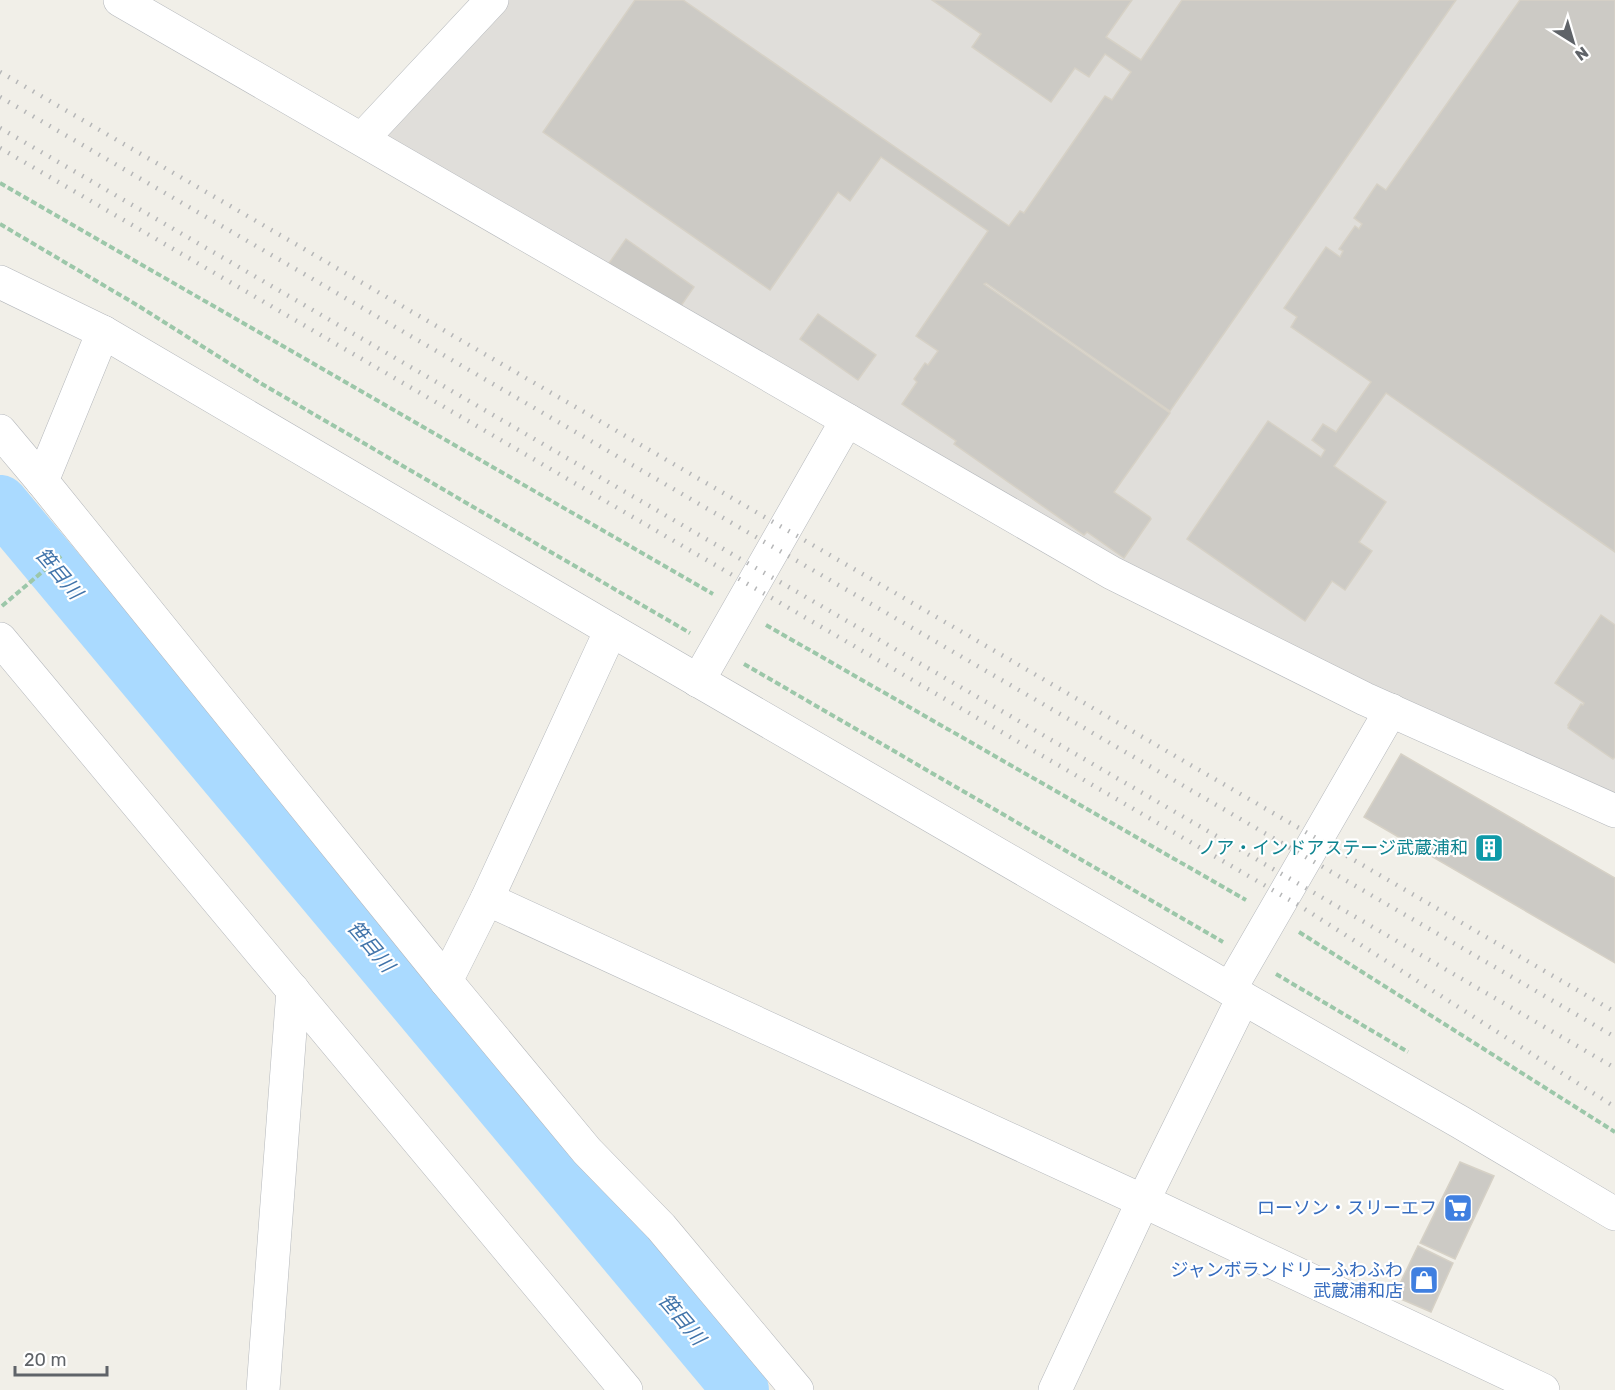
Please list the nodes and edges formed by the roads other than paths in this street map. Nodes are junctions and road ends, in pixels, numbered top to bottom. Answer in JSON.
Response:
{"nodes":[{"id":1,"x":120,"y":0,"type":"edge"},
{"id":2,"x":492,"y":0,"type":"edge"},
{"id":3,"x":362,"y":139,"type":"junction"},
{"id":4,"x":0,"y":282,"type":"edge"},
{"id":5,"x":103,"y":332,"type":"junction"},
{"id":6,"x":847,"y":420,"type":"junction"},
{"id":7,"x":0,"y":431,"type":"edge"},
{"id":8,"x":42,"y":481,"type":"junction"},
{"id":9,"x":611,"y":630,"type":"junction"},
{"id":10,"x":0,"y":639,"type":"edge"},
{"id":11,"x":698,"y":681,"type":"junction"},
{"id":12,"x":1391,"y":710,"type":"junction"},
{"id":13,"x":1615,"y":811,"type":"edge"},
{"id":14,"x":487,"y":899,"type":"junction"},
{"id":15,"x":446,"y":981,"type":"junction"},
{"id":16,"x":293,"y":990,"type":"junction"},
{"id":17,"x":1237,"y":993,"type":"junction"},
{"id":18,"x":1143,"y":1201,"type":"junction"},
{"id":19,"x":1615,"y":1214,"type":"edge"},
{"id":20,"x":623,"y":1388,"type":"edge"},
{"id":21,"x":263,"y":1390,"type":"edge"},
{"id":22,"x":797,"y":1390,"type":"edge"},
{"id":23,"x":1055,"y":1390,"type":"edge"},
{"id":24,"x":1543,"y":1390,"type":"edge"}],
"edges":[{"from":1,"to":3,"type":"street"},
{"from":2,"to":3,"type":"street"},
{"from":3,"to":6,"type":"street"},
{"from":4,"to":5,"type":"street"},
{"from":5,"to":8,"type":"street"},
{"from":5,"to":9,"type":"street"},
{"from":6,"to":11,"type":"street"},
{"from":6,"to":12,"type":"street"},
{"from":7,"to":8,"type":"street"},
{"from":8,"to":15,"type":"street"},
{"from":9,"to":11,"type":"street"},
{"from":9,"to":14,"type":"street"},
{"from":10,"to":16,"type":"street"},
{"from":11,"to":17,"type":"street"},
{"from":12,"to":13,"type":"street"},
{"from":12,"to":17,"type":"street"},
{"from":14,"to":15,"type":"street"},
{"from":14,"to":18,"type":"street"},
{"from":15,"to":22,"type":"street"},
{"from":16,"to":20,"type":"street"},
{"from":16,"to":21,"type":"street"},
{"from":17,"to":18,"type":"street"},
{"from":17,"to":19,"type":"street"},
{"from":18,"to":23,"type":"street"},
{"from":18,"to":24,"type":"street"}]}
